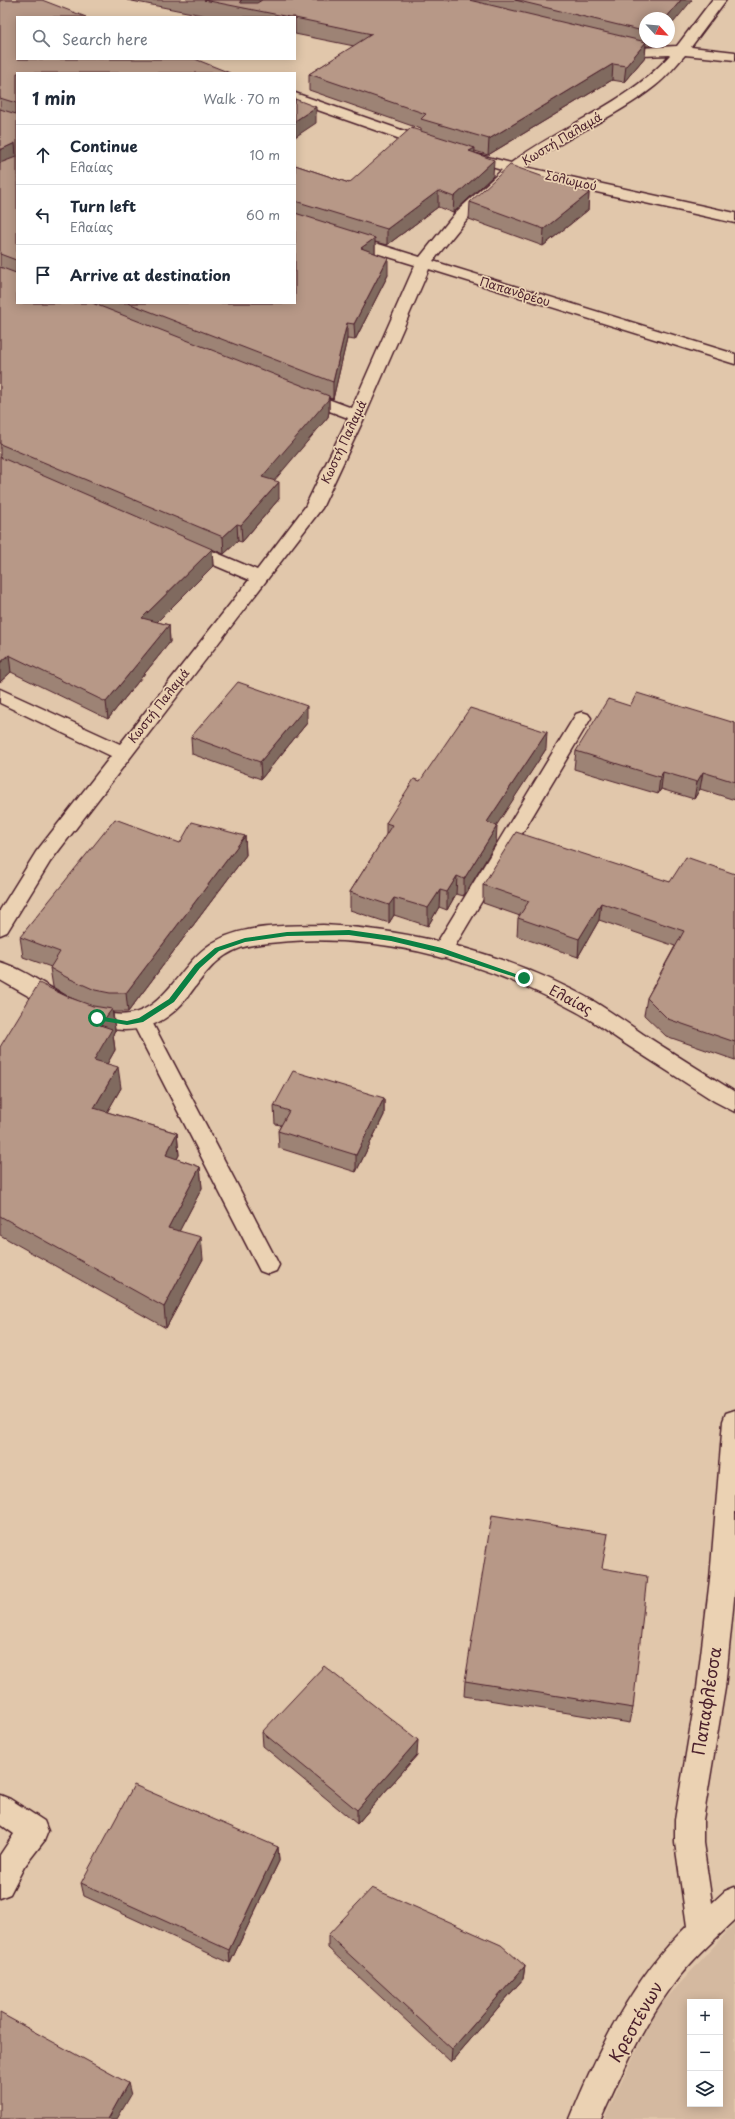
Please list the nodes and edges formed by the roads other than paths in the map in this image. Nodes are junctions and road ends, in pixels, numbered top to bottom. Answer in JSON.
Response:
{"nodes":[{"id":1,"x":719,"y":0,"type":"edge"},
{"id":2,"x":603,"y":43,"type":"edge"},
{"id":3,"x":682,"y":50,"type":"junction"},
{"id":4,"x":735,"y":56,"type":"edge"},
{"id":5,"x":296,"y":97,"type":"edge"},
{"id":6,"x":514,"y":168,"type":"junction"},
{"id":7,"x":735,"y":218,"type":"edge"},
{"id":8,"x":296,"y":223,"type":"edge"},
{"id":9,"x":423,"y":264,"type":"junction"},
{"id":10,"x":735,"y":359,"type":"edge"},
{"id":11,"x":283,"y":387,"type":"edge"},
{"id":12,"x":357,"y":416,"type":"junction"},
{"id":13,"x":166,"y":538,"type":"edge"},
{"id":14,"x":260,"y":578,"type":"junction"},
{"id":15,"x":0,"y":695,"type":"edge"},
{"id":16,"x":582,"y":718,"type":"dead end"},
{"id":17,"x":122,"y":754,"type":"junction"},
{"id":18,"x":0,"y":927,"type":"edge"},
{"id":19,"x":442,"y":951,"type":"junction"},
{"id":20,"x":0,"y":970,"type":"edge"},
{"id":21,"x":141,"y":1020,"type":"junction"},
{"id":22,"x":735,"y":1103,"type":"edge"},
{"id":23,"x":268,"y":1265,"type":"dead end"},
{"id":24,"x":735,"y":1421,"type":"edge"},
{"id":25,"x":0,"y":1808,"type":"edge"},
{"id":26,"x":0,"y":1884,"type":"edge"},
{"id":27,"x":735,"y":1901,"type":"edge"},
{"id":28,"x":702,"y":1932,"type":"junction"},
{"id":29,"x":585,"y":2119,"type":"edge"}],
"edges":[{"from":1,"to":3,"type":"street","name":"Κωστή Παλαμά"},
{"from":2,"to":3,"type":"street"},
{"from":3,"to":4,"type":"street"},
{"from":3,"to":6,"type":"street","name":"Κωστή Παλαμά"},
{"from":5,"to":6,"type":"street","name":"Σολωμού"},
{"from":6,"to":7,"type":"street","name":"Σολωμού"},
{"from":6,"to":9,"type":"street","name":"Κωστή Παλαμά"},
{"from":8,"to":9,"type":"street","name":"Παπανδρέου"},
{"from":9,"to":10,"type":"street","name":"Παπανδρέου"},
{"from":9,"to":12,"type":"street","name":"Κωστή Παλαμά"},
{"from":11,"to":12,"type":"street"},
{"from":12,"to":14,"type":"street","name":"Κωστή Παλαμά"},
{"from":13,"to":14,"type":"street"},
{"from":14,"to":17,"type":"street","name":"Κωστή Παλαμά"},
{"from":15,"to":17,"type":"street"},
{"from":16,"to":19,"type":"lane"},
{"from":17,"to":18,"type":"street","name":"Κωστή Παλαμά"},
{"from":19,"to":21,"type":"street","name":"Ελαίας"},
{"from":19,"to":22,"type":"street","name":"Ελαίας"},
{"from":20,"to":21,"type":"street","name":"Ελαίας"},
{"from":21,"to":23,"type":"lane"},
{"from":24,"to":28,"type":"street","name":"Παπαφλέσσα"},
{"from":25,"to":26,"type":"street"},
{"from":27,"to":28,"type":"street","name":"Κρεστένων"},
{"from":28,"to":29,"type":"street","name":"Κρεστένων"}]}
